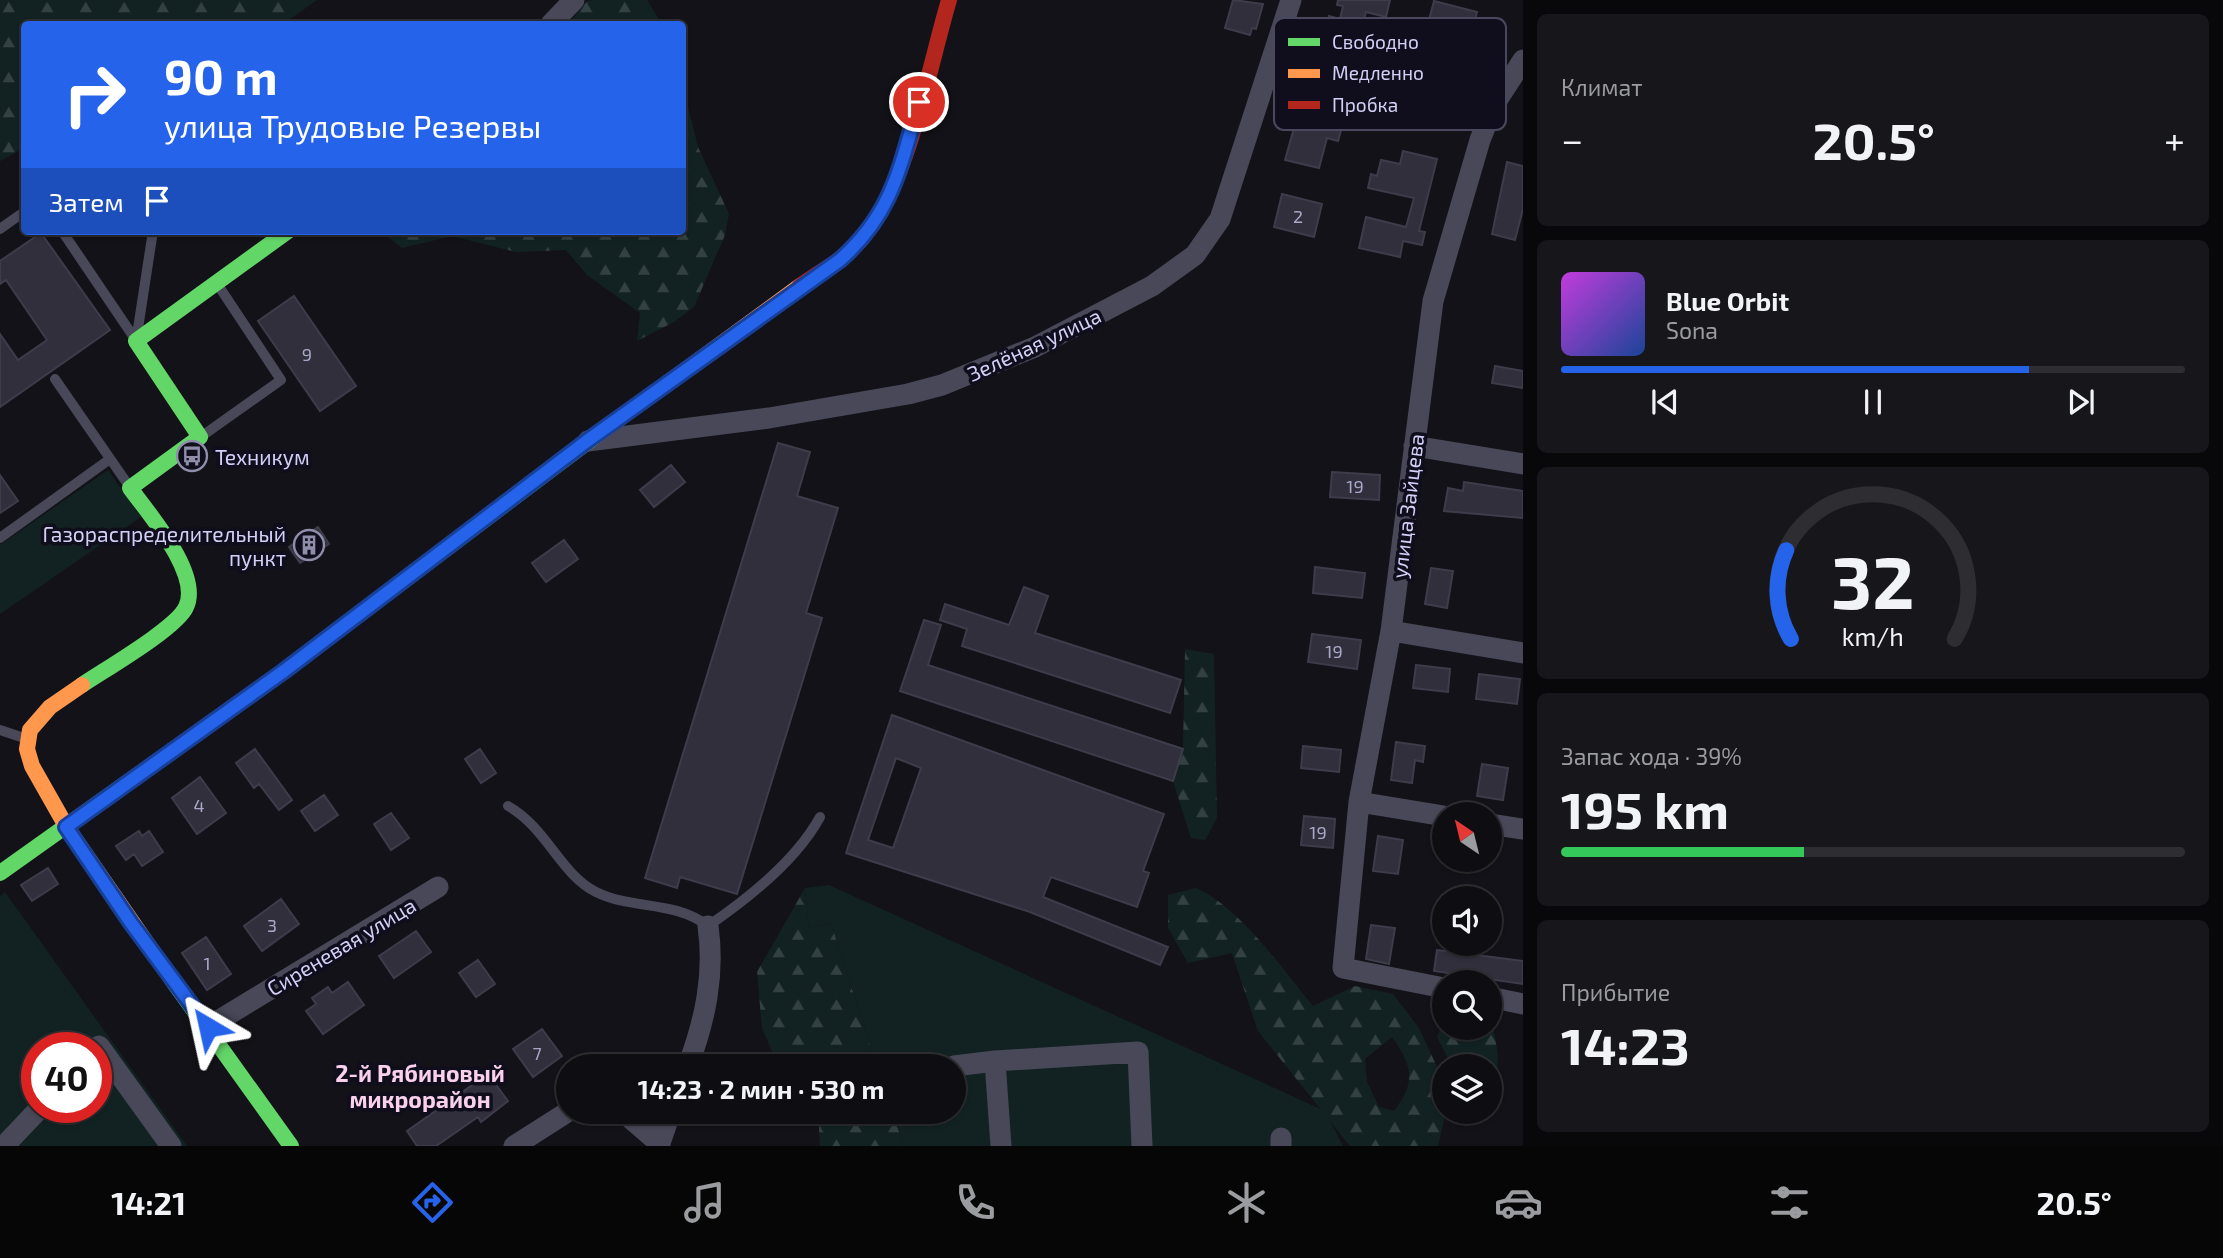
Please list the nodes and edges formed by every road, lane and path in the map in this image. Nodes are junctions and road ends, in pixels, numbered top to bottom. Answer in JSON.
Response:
{"nodes":[{"id":1,"x":573,"y":0,"type":"edge"},
{"id":2,"x":949,"y":0,"type":"edge"},
{"id":3,"x":1291,"y":0,"type":"edge"},
{"id":4,"x":1285,"y":18,"type":"edge"},
{"id":5,"x":554,"y":21,"type":"edge"},
{"id":6,"x":1274,"y":52,"type":"edge"},
{"id":7,"x":1520,"y":71,"type":"edge"},
{"id":8,"x":1506,"y":89,"type":"edge"},
{"id":9,"x":1484,"y":130,"type":"edge"},
{"id":10,"x":21,"y":214,"type":"edge"},
{"id":11,"x":0,"y":229,"type":"edge"},
{"id":12,"x":65,"y":235,"type":"edge"},
{"id":13,"x":152,"y":235,"type":"edge"},
{"id":14,"x":282,"y":235,"type":"edge"},
{"id":15,"x":216,"y":282,"type":"junction"},
{"id":16,"x":136,"y":341,"type":"junction"},
{"id":17,"x":55,"y":379,"type":"dead end"},
{"id":18,"x":200,"y":437,"type":"junction"},
{"id":19,"x":587,"y":441,"type":"junction"},
{"id":20,"x":1414,"y":446,"type":"junction"},
{"id":21,"x":110,"y":459,"type":"junction"},
{"id":22,"x":1523,"y":464,"type":"edge"},
{"id":23,"x":130,"y":488,"type":"junction"},
{"id":24,"x":0,"y":538,"type":"edge"},
{"id":25,"x":1391,"y":631,"type":"junction"},
{"id":26,"x":1523,"y":653,"type":"edge"},
{"id":27,"x":0,"y":730,"type":"edge"},
{"id":28,"x":27,"y":739,"type":"junction"},
{"id":29,"x":1359,"y":802,"type":"junction"},
{"id":30,"x":508,"y":806,"type":"dead end"},
{"id":31,"x":1432,"y":814,"type":"edge"},
{"id":32,"x":820,"y":817,"type":"dead end"},
{"id":33,"x":1502,"y":826,"type":"edge"},
{"id":34,"x":66,"y":827,"type":"junction"},
{"id":35,"x":1523,"y":830,"type":"edge"},
{"id":36,"x":0,"y":873,"type":"edge"},
{"id":37,"x":438,"y":887,"type":"dead end"},
{"id":38,"x":708,"y":926,"type":"junction"},
{"id":39,"x":1432,"y":986,"type":"edge"},
{"id":40,"x":1502,"y":1000,"type":"edge"},
{"id":41,"x":1523,"y":1004,"type":"edge"},
{"id":42,"x":208,"y":1027,"type":"junction"},
{"id":43,"x":692,"y":1054,"type":"edge"},
{"id":44,"x":995,"y":1061,"type":"junction"},
{"id":45,"x":112,"y":1064,"type":"edge"},
{"id":46,"x":966,"y":1065,"type":"edge"},
{"id":47,"x":556,"y":1119,"type":"edge"},
{"id":48,"x":26,"y":1123,"type":"edge"},
{"id":49,"x":636,"y":1124,"type":"edge"},
{"id":50,"x":666,"y":1124,"type":"edge"},
{"id":51,"x":659,"y":1145,"type":"edge"},
{"id":52,"x":4,"y":1146,"type":"edge"},
{"id":53,"x":170,"y":1146,"type":"edge"},
{"id":54,"x":291,"y":1146,"type":"edge"},
{"id":55,"x":514,"y":1146,"type":"edge"},
{"id":56,"x":1002,"y":1146,"type":"edge"},
{"id":57,"x":1142,"y":1146,"type":"edge"}],
"edges":[{"from":1,"to":5,"type":"street"},
{"from":2,"to":19,"type":"street"},
{"from":3,"to":4,"type":"street","name":"Зелёная улица"},
{"from":6,"to":19,"type":"street","name":"Зелёная улица"},
{"from":7,"to":8,"type":"street","name":"улица Зайцева"},
{"from":9,"to":20,"type":"street","name":"улица Зайцева"},
{"from":10,"to":11,"type":"lane"},
{"from":12,"to":16,"type":"lane"},
{"from":13,"to":16,"type":"lane"},
{"from":14,"to":15,"type":"street"},
{"from":15,"to":16,"type":"street"},
{"from":15,"to":18,"type":"lane"},
{"from":16,"to":18,"type":"street"},
{"from":17,"to":21,"type":"lane"},
{"from":18,"to":23,"type":"street"},
{"from":19,"to":34,"type":"street"},
{"from":20,"to":22,"type":"street"},
{"from":20,"to":25,"type":"street","name":"улица Зайцева"},
{"from":21,"to":23,"type":"lane"},
{"from":21,"to":24,"type":"lane"},
{"from":23,"to":28,"type":"street"},
{"from":25,"to":26,"type":"street"},
{"from":25,"to":29,"type":"street","name":"улица Зайцева"},
{"from":27,"to":28,"type":"lane"},
{"from":28,"to":34,"type":"street"},
{"from":29,"to":31,"type":"street"},
{"from":29,"to":39,"type":"street","name":"улица Зайцева"},
{"from":30,"to":38,"type":"lane"},
{"from":32,"to":38,"type":"lane"},
{"from":33,"to":35,"type":"street"},
{"from":34,"to":36,"type":"street"},
{"from":34,"to":42,"type":"street"},
{"from":37,"to":42,"type":"street","name":"Сиреневая улица"},
{"from":38,"to":43,"type":"street"},
{"from":40,"to":41,"type":"street"},
{"from":42,"to":54,"type":"street"},
{"from":44,"to":46,"type":"street"},
{"from":44,"to":56,"type":"street"},
{"from":44,"to":57,"type":"street"},
{"from":45,"to":53,"type":"street"},
{"from":47,"to":55,"type":"street"},
{"from":48,"to":52,"type":"street"},
{"from":49,"to":51,"type":"street"},
{"from":50,"to":51,"type":"street"}]}
